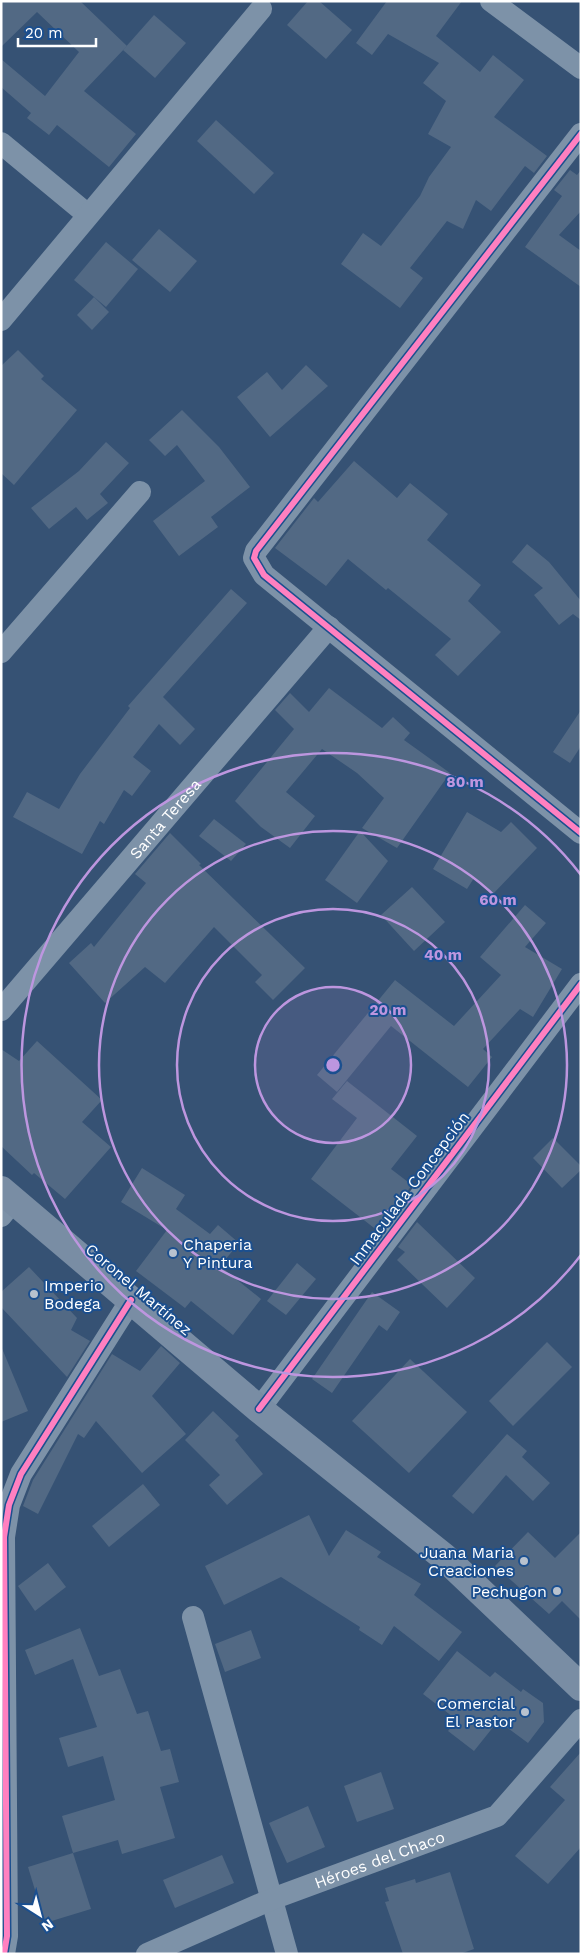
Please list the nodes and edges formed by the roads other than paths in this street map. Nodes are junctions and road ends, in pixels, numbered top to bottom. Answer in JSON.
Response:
{"nodes":[{"id":1,"x":491,"y":1,"type":"edge"},
{"id":2,"x":262,"y":9,"type":"dead end"},
{"id":3,"x":581,"y":68,"type":"edge"},
{"id":4,"x":581,"y":134,"type":"edge"},
{"id":5,"x":1,"y":143,"type":"edge"},
{"id":6,"x":88,"y":215,"type":"junction"},
{"id":7,"x":1,"y":320,"type":"edge"},
{"id":8,"x":140,"y":492,"type":"dead end"},
{"id":9,"x":329,"y":627,"type":"junction"},
{"id":10,"x":1,"y":652,"type":"edge"},
{"id":11,"x":581,"y":833,"type":"edge"},
{"id":12,"x":581,"y":984,"type":"edge"},
{"id":13,"x":1,"y":1010,"type":"edge"},
{"id":14,"x":5,"y":1202,"type":"edge"},
{"id":15,"x":130,"y":1300,"type":"junction"},
{"id":16,"x":259,"y":1409,"type":"junction"},
{"id":17,"x":193,"y":1617,"type":"dead end"},
{"id":18,"x":581,"y":1687,"type":"edge"},
{"id":19,"x":581,"y":1720,"type":"edge"},
{"id":20,"x":272,"y":1899,"type":"junction"},
{"id":21,"x":4,"y":1942,"type":"edge"},
{"id":22,"x":147,"y":1954,"type":"edge"},
{"id":23,"x":287,"y":1954,"type":"edge"}],
"edges":[{"from":1,"to":3,"type":"street"},
{"from":2,"to":6,"type":"street"},
{"from":4,"to":9,"type":"street"},
{"from":5,"to":6,"type":"street"},
{"from":6,"to":7,"type":"street"},
{"from":8,"to":10,"type":"street"},
{"from":9,"to":11,"type":"street"},
{"from":9,"to":13,"type":"street","name":"Santa Teresa"},
{"from":12,"to":16,"type":"street","name":"Inmaculada Concepción"},
{"from":14,"to":15,"type":"main road","name":"Coronel Martínez"},
{"from":15,"to":16,"type":"main road","name":"Coronel Martínez"},
{"from":15,"to":21,"type":"street"},
{"from":16,"to":18,"type":"main road","name":"Coronel Martínez"},
{"from":17,"to":20,"type":"street"},
{"from":19,"to":20,"type":"street","name":"Héroes del Chaco"},
{"from":20,"to":22,"type":"street","name":"Héroes del Chaco"},
{"from":20,"to":23,"type":"street"}]}
